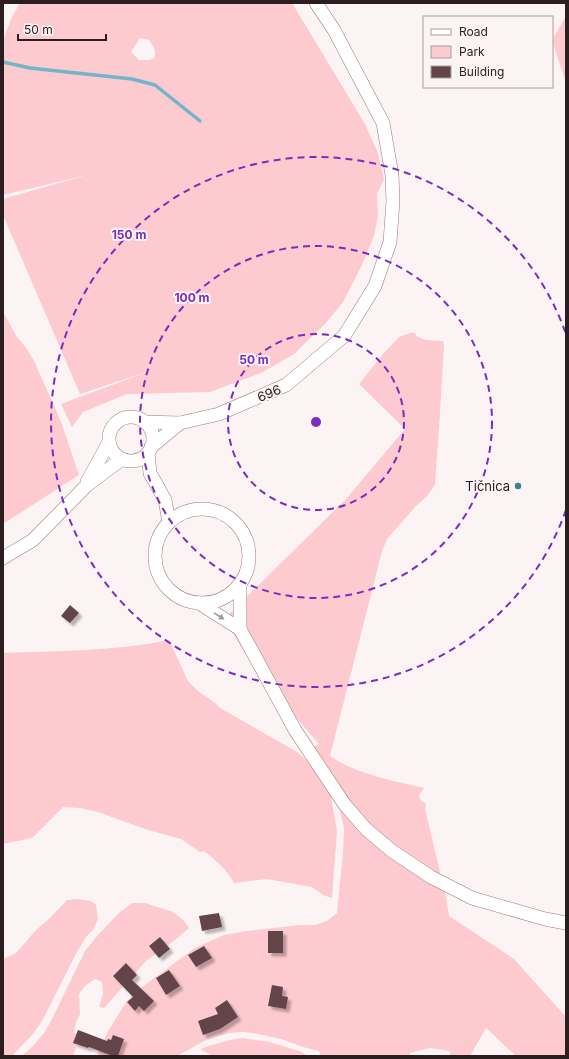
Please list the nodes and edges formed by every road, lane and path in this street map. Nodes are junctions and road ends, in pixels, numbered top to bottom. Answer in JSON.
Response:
{"nodes":[{"id":1,"x":316,"y":3,"type":"edge"},
{"id":2,"x":144,"y":422,"type":"junction"},
{"id":3,"x":180,"y":423,"type":"junction"},
{"id":4,"x":109,"y":442,"type":"junction"},
{"id":5,"x":149,"y":450,"type":"junction"},
{"id":6,"x":122,"y":459,"type":"junction"},
{"id":7,"x":136,"y":460,"type":"junction"},
{"id":8,"x":150,"y":473,"type":"junction"},
{"id":9,"x":86,"y":486,"type":"junction"},
{"id":10,"x":165,"y":500,"type":"junction"},
{"id":11,"x":197,"y":509,"type":"junction"},
{"id":12,"x":169,"y":522,"type":"junction"},
{"id":13,"x":3,"y":558,"type":"edge"},
{"id":14,"x":240,"y":584,"type":"junction"},
{"id":15,"x":199,"y":603,"type":"junction"},
{"id":16,"x":240,"y":629,"type":"junction"},
{"id":17,"x":566,"y":923,"type":"edge"}],
"edges":[{"from":1,"to":3,"type":"main road","name":"696","number":"696"},
{"from":2,"to":3,"type":"main road","name":"696","number":"696"},
{"from":2,"to":4,"type":"main road","name":"696","number":"696"},
{"from":2,"to":5,"type":"main road"},
{"from":3,"to":5,"type":"main road","name":"696","number":"696"},
{"from":4,"to":6,"type":"main road"},
{"from":4,"to":9,"type":"main road","name":"696","number":"696"},
{"from":5,"to":7,"type":"main road","name":"696","number":"696"},
{"from":5,"to":8,"type":"main road"},
{"from":6,"to":7,"type":"main road"},
{"from":6,"to":9,"type":"main road","name":"696","number":"696"},
{"from":7,"to":8,"type":"main road"},
{"from":8,"to":10,"type":"main road"},
{"from":9,"to":13,"type":"main road","name":"696","number":"696"},
{"from":10,"to":11,"type":"main road"},
{"from":10,"to":12,"type":"main road"},
{"from":11,"to":12,"type":"main road"},
{"from":11,"to":14,"type":"main road"},
{"from":12,"to":15,"type":"main road"},
{"from":14,"to":15,"type":"main road"},
{"from":14,"to":16,"type":"main road"},
{"from":15,"to":16,"type":"main road","one_way":true},
{"from":16,"to":17,"type":"main road"}]}
